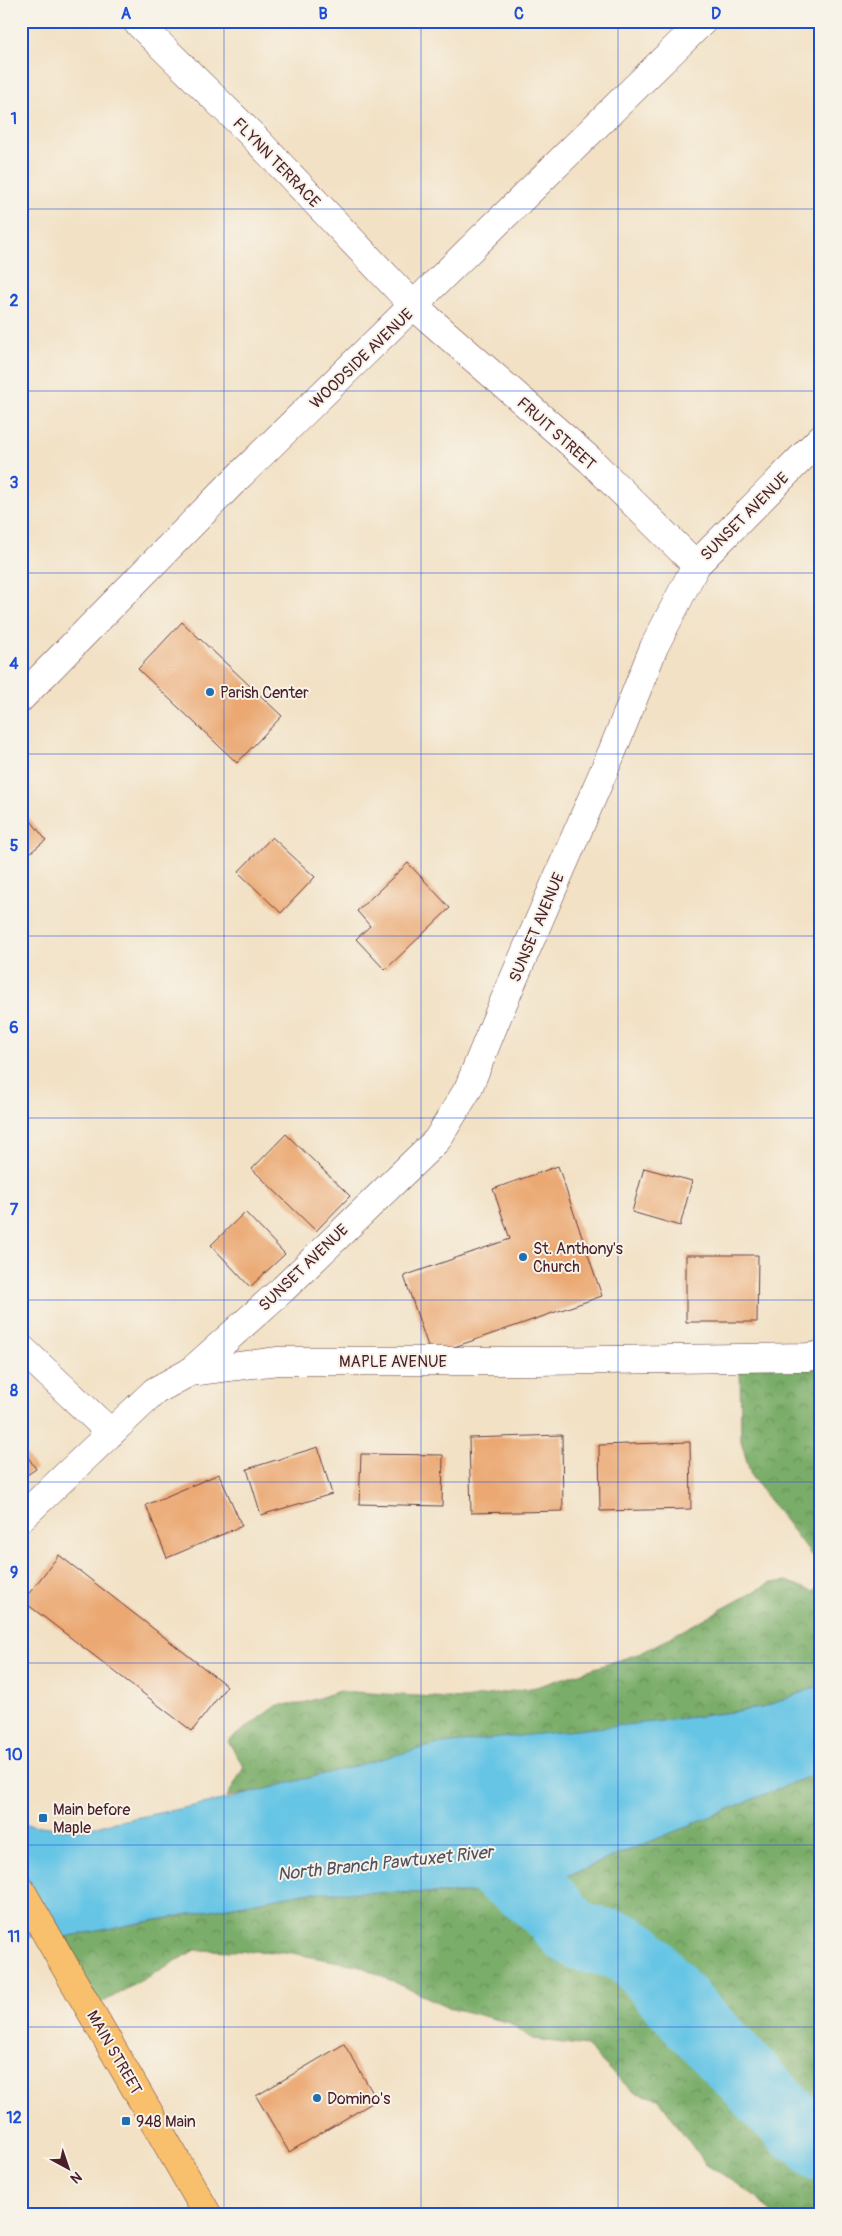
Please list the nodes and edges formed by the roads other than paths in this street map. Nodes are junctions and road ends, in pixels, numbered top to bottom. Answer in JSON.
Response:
{"nodes":[{"id":1,"x":136,"y":21,"type":"edge"},
{"id":2,"x":703,"y":21,"type":"edge"},
{"id":3,"x":414,"y":306,"type":"junction"},
{"id":4,"x":821,"y":438,"type":"edge"},
{"id":5,"x":696,"y":565,"type":"junction"},
{"id":6,"x":21,"y":698,"type":"edge"},
{"id":7,"x":21,"y":1348,"type":"edge"},
{"id":8,"x":821,"y":1355,"type":"edge"},
{"id":9,"x":190,"y":1372,"type":"junction"},
{"id":10,"x":111,"y":1433,"type":"junction"},
{"id":11,"x":21,"y":1518,"type":"edge"},
{"id":12,"x":21,"y":1890,"type":"edge"},
{"id":13,"x":208,"y":2215,"type":"edge"}],
"edges":[{"from":1,"to":3,"type":"street","name":"FLYNN TERRACE"},
{"from":2,"to":3,"type":"street","name":"WOODSIDE AVENUE"},
{"from":3,"to":5,"type":"street","name":"FRUIT STREET"},
{"from":3,"to":6,"type":"street","name":"WOODSIDE AVENUE"},
{"from":4,"to":5,"type":"street","name":"SUNSET AVENUE"},
{"from":5,"to":9,"type":"street","name":"SUNSET AVENUE"},
{"from":7,"to":10,"type":"street"},
{"from":8,"to":9,"type":"street","name":"MAPLE AVENUE"},
{"from":9,"to":10,"type":"street","name":"MAPLE AVENUE"},
{"from":10,"to":11,"type":"street","name":"MAPLE AVENUE"},
{"from":12,"to":13,"type":"main road","name":"MAIN STREET"}]}
